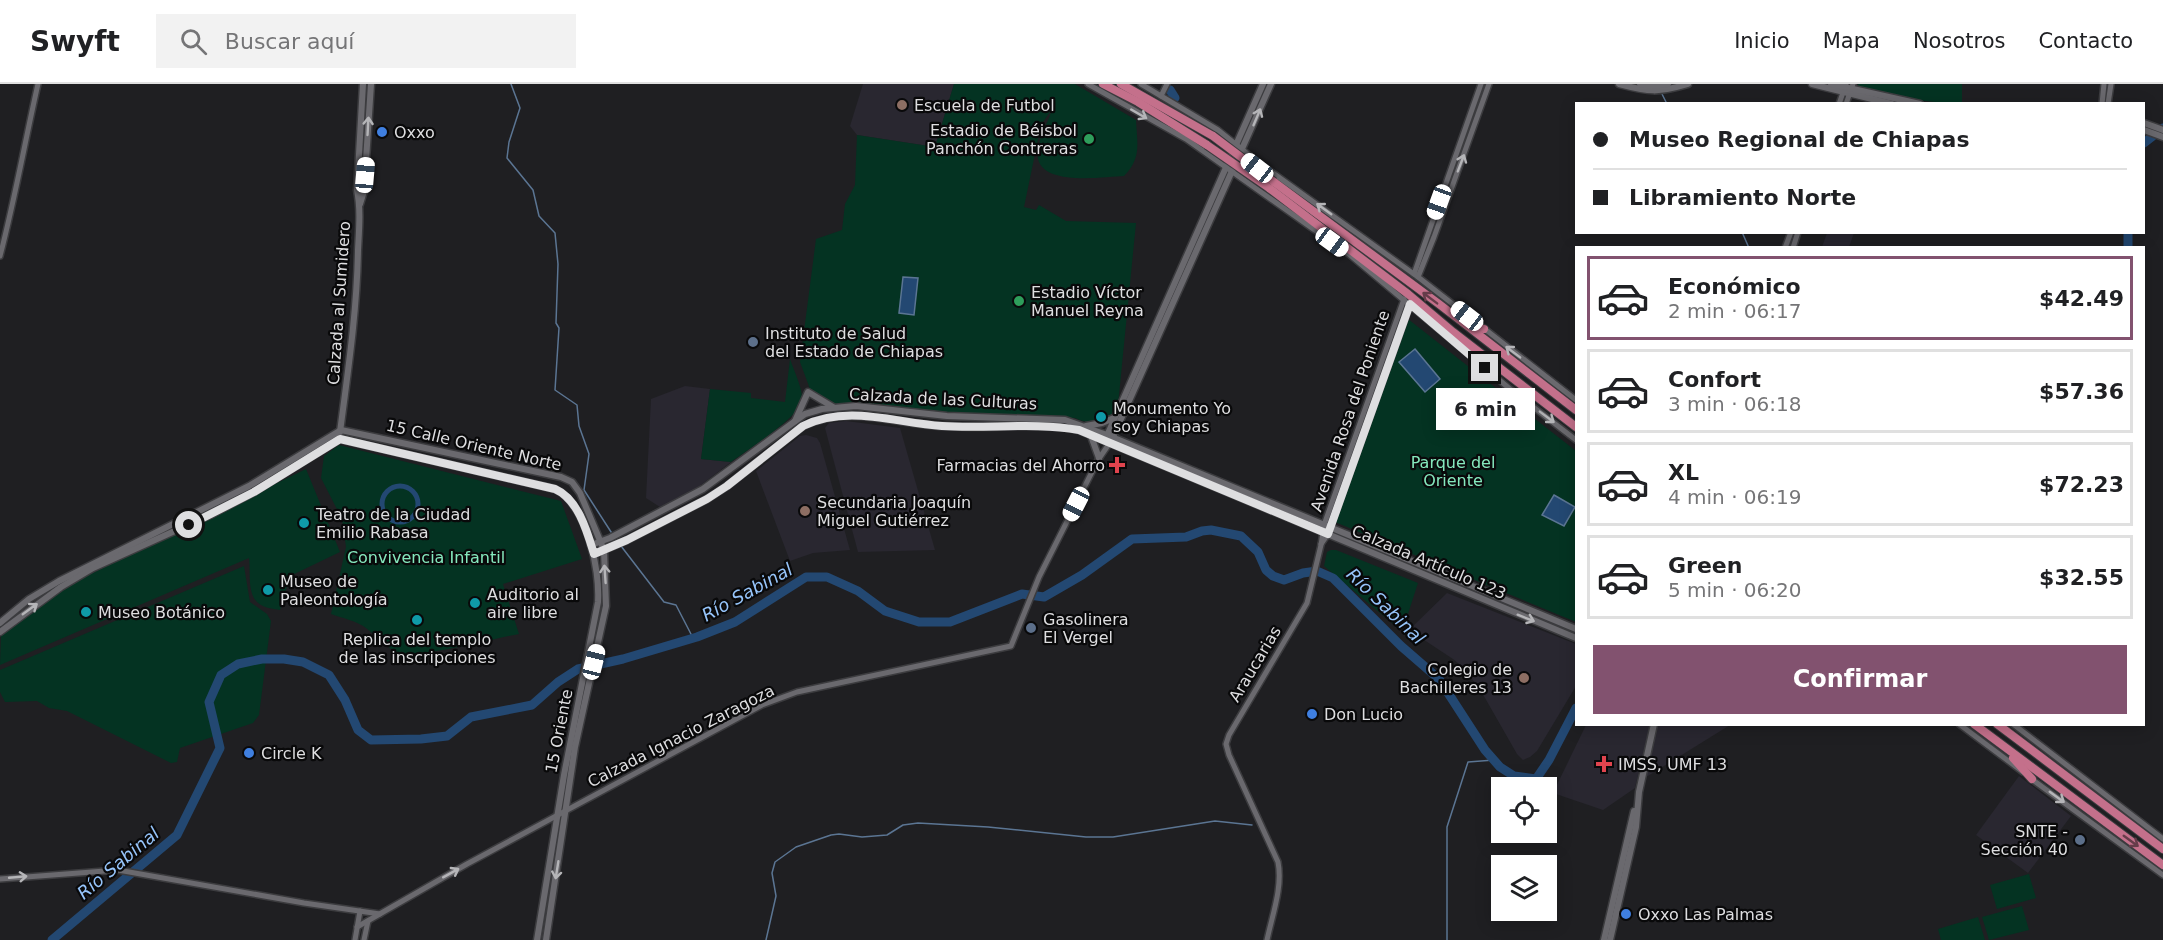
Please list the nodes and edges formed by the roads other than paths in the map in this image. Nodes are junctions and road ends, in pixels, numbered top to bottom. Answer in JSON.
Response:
{"nodes":[{"id":1,"x":38,"y":84,"type":"edge"},
{"id":2,"x":1088,"y":84,"type":"edge"},
{"id":3,"x":1103,"y":84,"type":"edge"},
{"id":4,"x":1121,"y":84,"type":"edge"},
{"id":5,"x":1141,"y":84,"type":"edge"},
{"id":6,"x":1161,"y":84,"type":"edge"},
{"id":7,"x":1167,"y":84,"type":"edge"},
{"id":8,"x":1263,"y":84,"type":"edge"},
{"id":9,"x":1271,"y":84,"type":"edge"},
{"id":10,"x":1481,"y":84,"type":"edge"},
{"id":11,"x":1489,"y":84,"type":"edge"},
{"id":12,"x":1619,"y":84,"type":"edge"},
{"id":13,"x":1640,"y":84,"type":"edge"},
{"id":14,"x":1668,"y":84,"type":"edge"},
{"id":15,"x":1688,"y":84,"type":"edge"},
{"id":16,"x":1812,"y":84,"type":"edge"},
{"id":17,"x":1831,"y":84,"type":"edge"},
{"id":18,"x":2104,"y":84,"type":"edge"},
{"id":19,"x":2111,"y":84,"type":"edge"},
{"id":20,"x":363,"y":86,"type":"edge"},
{"id":21,"x":370,"y":86,"type":"edge"},
{"id":22,"x":1848,"y":88,"type":"edge"},
{"id":23,"x":1658,"y":89,"type":"junction"},
{"id":24,"x":1160,"y":95,"type":"junction"},
{"id":25,"x":2107,"y":99,"type":"edge"},
{"id":26,"x":1840,"y":102,"type":"edge"},
{"id":27,"x":1886,"y":102,"type":"edge"},
{"id":28,"x":1911,"y":102,"type":"edge"},
{"id":29,"x":2145,"y":123,"type":"edge"},
{"id":30,"x":2145,"y":130,"type":"edge"},
{"id":31,"x":2163,"y":130,"type":"edge"},
{"id":32,"x":1215,"y":133,"type":"junction"},
{"id":33,"x":2163,"y":137,"type":"edge"},
{"id":34,"x":1240,"y":147,"type":"junction"},
{"id":35,"x":1206,"y":148,"type":"junction"},
{"id":36,"x":1259,"y":163,"type":"junction"},
{"id":37,"x":1228,"y":169,"type":"junction"},
{"id":38,"x":1245,"y":180,"type":"junction"},
{"id":39,"x":1271,"y":185,"type":"junction"},
{"id":40,"x":360,"y":204,"type":"junction"},
{"id":41,"x":0,"y":256,"type":"edge"},
{"id":42,"x":1416,"y":275,"type":"junction"},
{"id":43,"x":1404,"y":295,"type":"junction"},
{"id":44,"x":1410,"y":304,"type":"junction"},
{"id":45,"x":1464,"y":324,"type":"junction"},
{"id":46,"x":1484,"y":329,"type":"junction"},
{"id":47,"x":1495,"y":366,"type":"junction"},
{"id":48,"x":1485,"y":368,"type":"junction"},
{"id":49,"x":1575,"y":399,"type":"edge"},
{"id":50,"x":834,"y":407,"type":"junction"},
{"id":51,"x":1575,"y":409,"type":"edge"},
{"id":52,"x":1114,"y":418,"type":"junction"},
{"id":53,"x":794,"y":422,"type":"junction"},
{"id":54,"x":1086,"y":426,"type":"junction"},
{"id":55,"x":1575,"y":426,"type":"edge"},
{"id":56,"x":340,"y":430,"type":"junction"},
{"id":57,"x":1091,"y":436,"type":"junction"},
{"id":58,"x":340,"y":439,"type":"junction"},
{"id":59,"x":1108,"y":439,"type":"junction"},
{"id":60,"x":1575,"y":439,"type":"edge"},
{"id":61,"x":1100,"y":456,"type":"junction"},
{"id":62,"x":251,"y":489,"type":"junction"},
{"id":63,"x":692,"y":495,"type":"junction"},
{"id":64,"x":697,"y":504,"type":"junction"},
{"id":65,"x":1326,"y":530,"type":"junction"},
{"id":66,"x":600,"y":542,"type":"junction"},
{"id":67,"x":591,"y":545,"type":"junction"},
{"id":68,"x":604,"y":550,"type":"junction"},
{"id":69,"x":594,"y":554,"type":"junction"},
{"id":70,"x":60,"y":584,"type":"junction"},
{"id":71,"x":0,"y":622,"type":"edge"},
{"id":72,"x":1575,"y":629,"type":"edge"},
{"id":73,"x":0,"y":632,"type":"edge"},
{"id":74,"x":1575,"y":638,"type":"edge"},
{"id":75,"x":587,"y":675,"type":"junction"},
{"id":76,"x":1654,"y":726,"type":"edge"},
{"id":77,"x":1962,"y":726,"type":"edge"},
{"id":78,"x":1977,"y":726,"type":"edge"},
{"id":79,"x":2000,"y":726,"type":"edge"},
{"id":80,"x":2016,"y":726,"type":"edge"},
{"id":81,"x":2000,"y":744,"type":"junction"},
{"id":82,"x":2032,"y":779,"type":"junction"},
{"id":83,"x":1637,"y":802,"type":"junction"},
{"id":84,"x":561,"y":814,"type":"junction"},
{"id":85,"x":2163,"y":839,"type":"edge"},
{"id":86,"x":2163,"y":849,"type":"edge"},
{"id":87,"x":2163,"y":864,"type":"edge"},
{"id":88,"x":2163,"y":875,"type":"edge"},
{"id":89,"x":0,"y":879,"type":"edge"},
{"id":90,"x":360,"y":911,"type":"junction"},
{"id":91,"x":370,"y":912,"type":"junction"},
{"id":92,"x":380,"y":914,"type":"junction"},
{"id":93,"x":368,"y":921,"type":"junction"},
{"id":94,"x":357,"y":927,"type":"junction"},
{"id":95,"x":355,"y":940,"type":"edge"},
{"id":96,"x":364,"y":940,"type":"edge"},
{"id":97,"x":537,"y":940,"type":"edge"},
{"id":98,"x":546,"y":940,"type":"edge"},
{"id":99,"x":1267,"y":940,"type":"edge"},
{"id":100,"x":1604,"y":940,"type":"edge"},
{"id":101,"x":1610,"y":940,"type":"edge"}],
"edges":[{"from":1,"to":41,"type":"street"},
{"from":2,"to":35,"type":"street","one_way":true},
{"from":3,"to":35,"type":"highway"},
{"from":4,"to":32,"type":"highway"},
{"from":5,"to":24,"type":"street"},
{"from":6,"to":24,"type":"street"},
{"from":7,"to":24,"type":"street"},
{"from":8,"to":34,"type":"main road"},
{"from":34,"to":9,"type":"main road","one_way":true},
{"from":10,"to":42,"type":"street"},
{"from":42,"to":11,"type":"street","one_way":true},
{"from":12,"to":23,"type":"main road"},
{"from":13,"to":23,"type":"main road"},
{"from":14,"to":23,"type":"main road"},
{"from":15,"to":23,"type":"main road"},
{"from":16,"to":22,"type":"main road"},
{"from":17,"to":22,"type":"main road"},
{"from":18,"to":25,"type":"street"},
{"from":19,"to":25,"type":"street"},
{"from":20,"to":21,"type":"main road"},
{"from":20,"to":40,"type":"main road","name":"Calzada al Sumidero"},
{"from":40,"to":21,"type":"main road","name":"Calzada al Sumidero","one_way":true},
{"from":22,"to":26,"type":"street"},
{"from":22,"to":27,"type":"main road"},
{"from":22,"to":28,"type":"main road"},
{"from":24,"to":32,"type":"street"},
{"from":29,"to":31,"type":"main road"},
{"from":30,"to":33,"type":"main road"},
{"from":32,"to":34,"type":"street"},
{"from":32,"to":35,"type":"street"},
{"from":32,"to":39,"type":"highway","bridge":true},
{"from":34,"to":36,"type":"street"},
{"from":34,"to":37,"type":"main road"},
{"from":35,"to":37,"type":"street"},
{"from":35,"to":39,"type":"highway","bridge":true},
{"from":36,"to":38,"type":"street"},
{"from":42,"to":36,"type":"street","one_way":true},
{"from":37,"to":38,"type":"street"},
{"from":37,"to":52,"type":"main road"},
{"from":37,"to":59,"type":"main road"},
{"from":38,"to":43,"type":"street"},
{"from":39,"to":43,"type":"highway"},
{"from":45,"to":39,"type":"highway","one_way":true},
{"from":40,"to":56,"type":"main road","name":"Calzada al Sumidero"},
{"from":42,"to":46,"type":"street"},
{"from":43,"to":44,"type":"street"},
{"from":43,"to":47,"type":"highway"},
{"from":43,"to":65,"type":"street","name":"Avenida Rosa del Poniente"},
{"from":44,"to":48,"type":"street"},
{"from":44,"to":65,"type":"street","name":"Avenida Rosa del Poniente"},
{"from":45,"to":46,"type":"highway"},
{"from":45,"to":51,"type":"highway"},
{"from":49,"to":46,"type":"street","one_way":true},
{"from":47,"to":48,"type":"highway"},
{"from":47,"to":55,"type":"highway"},
{"from":48,"to":60,"type":"street","one_way":true},
{"from":50,"to":53,"type":"main road","name":"Calzada de las Culturas"},
{"from":50,"to":53,"type":"main road"},
{"from":50,"to":54,"type":"main road","name":"Calzada de las Culturas"},
{"from":52,"to":54,"type":"main road"},
{"from":52,"to":59,"type":"main road"},
{"from":53,"to":63,"type":"main road","name":"Calzada de las Culturas"},
{"from":54,"to":59,"type":"main road","name":"Calzada de las Culturas"},
{"from":56,"to":58,"type":"main road","name":"Calzada al Sumidero"},
{"from":56,"to":62,"type":"main road"},
{"from":56,"to":66,"type":"main road","name":"15 Calle Oriente Norte"},
{"from":57,"to":59,"type":"main road","name":"Calzada de las Culturas"},
{"from":57,"to":61,"type":"main road"},
{"from":57,"to":64,"type":"main road","name":"Calzada de las Culturas"},
{"from":58,"to":62,"type":"main road"},
{"from":58,"to":67,"type":"main road","name":"15 Calle Oriente Norte"},
{"from":59,"to":61,"type":"street","name":"Calzada Ignacio Zaragoza"},
{"from":59,"to":65,"type":"main road","name":"Calzada Artículo 123"},
{"from":61,"to":84,"type":"street","name":"Calzada Ignacio Zaragoza"},
{"from":62,"to":70,"type":"main road"},
{"from":63,"to":64,"type":"main road"},
{"from":63,"to":66,"type":"main road","name":"Calzada de las Culturas"},
{"from":64,"to":68,"type":"main road","name":"Calzada de las Culturas"},
{"from":65,"to":72,"type":"main road","name":"Calzada Artículo 123"},
{"from":65,"to":74,"type":"main road","name":"Calzada Artículo 123","one_way":true},
{"from":65,"to":99,"type":"street","name":"Araucarias"},
{"from":66,"to":67,"type":"main road","name":"Calzada de las Culturas"},
{"from":66,"to":68,"type":"main road","name":"15 Oriente"},
{"from":67,"to":69,"type":"main road","name":"15 Oriente"},
{"from":68,"to":69,"type":"main road","name":"Calzada de las Culturas"},
{"from":75,"to":68,"type":"main road","name":"15 Oriente","one_way":true},
{"from":69,"to":75,"type":"main road","name":"15 Oriente"},
{"from":70,"to":71,"type":"main road"},
{"from":73,"to":70,"type":"main road","one_way":true},
{"from":75,"to":84,"type":"main road","name":"15 Oriente"},
{"from":76,"to":83,"type":"main road"},
{"from":77,"to":82,"type":"street"},
{"from":78,"to":81,"type":"highway"},
{"from":79,"to":86,"type":"highway"},
{"from":80,"to":85,"type":"street"},
{"from":81,"to":82,"type":"highway"},
{"from":81,"to":87,"type":"highway","one_way":true},
{"from":82,"to":88,"type":"street","one_way":true},
{"from":83,"to":100,"type":"main road"},
{"from":83,"to":101,"type":"main road"},
{"from":92,"to":84,"type":"street","name":"Calzada Ignacio Zaragoza","one_way":true},
{"from":84,"to":97,"type":"main road"},
{"from":84,"to":98,"type":"main road","one_way":true},
{"from":89,"to":90,"type":"street","one_way":true},
{"from":90,"to":91,"type":"street"},
{"from":90,"to":94,"type":"street"},
{"from":91,"to":92,"type":"street"},
{"from":91,"to":93,"type":"street"},
{"from":92,"to":93,"type":"street","name":"Calzada Ignacio Zaragoza"},
{"from":93,"to":94,"type":"street","name":"Calzada Ignacio Zaragoza"},
{"from":93,"to":96,"type":"street"},
{"from":94,"to":95,"type":"street"}]}
